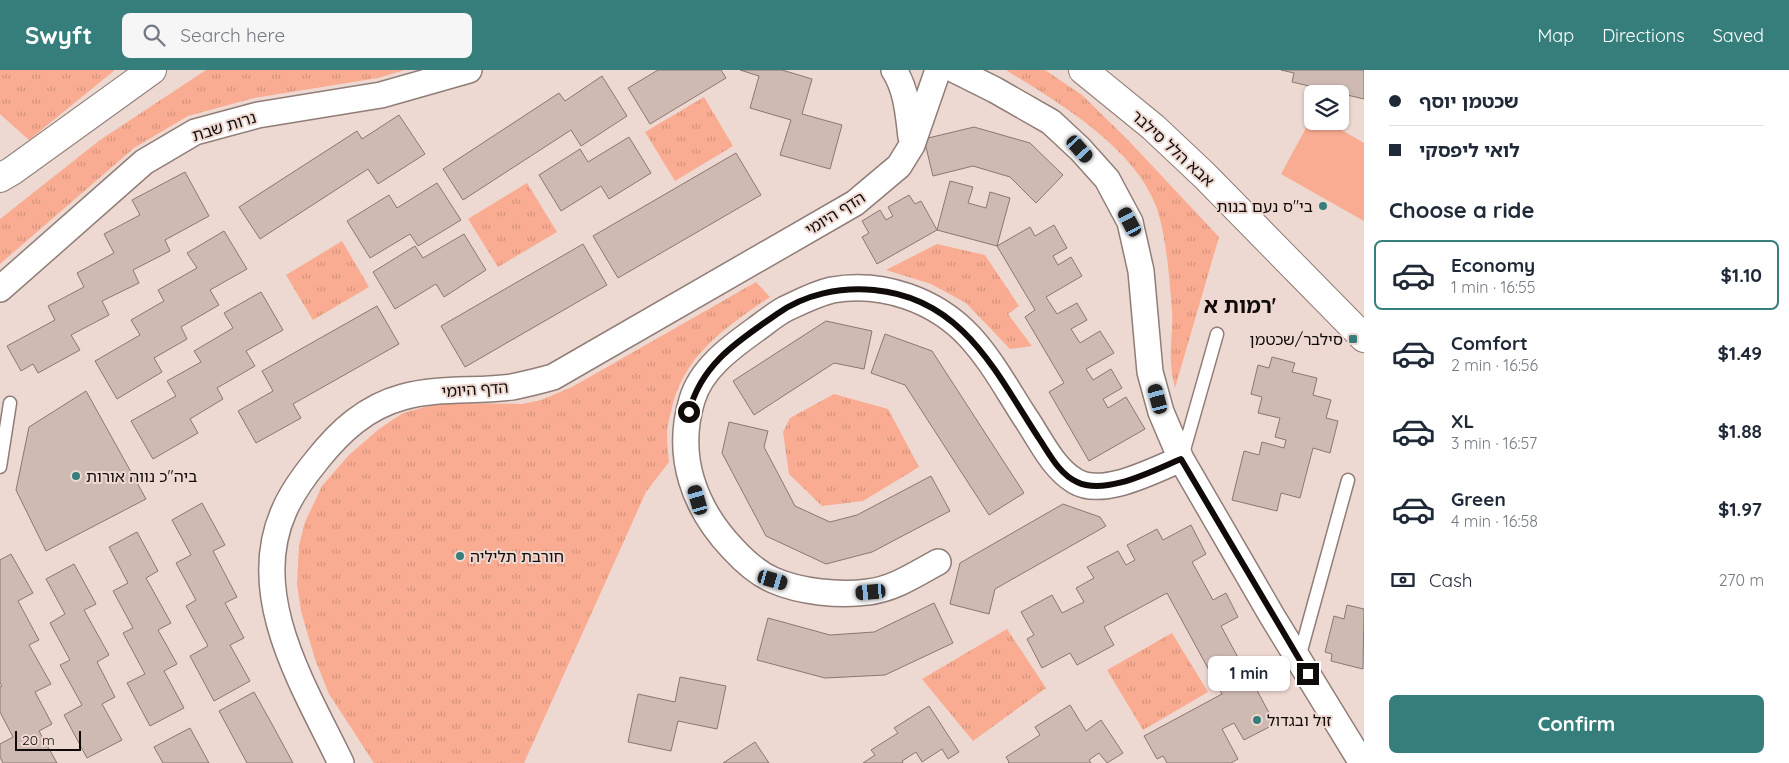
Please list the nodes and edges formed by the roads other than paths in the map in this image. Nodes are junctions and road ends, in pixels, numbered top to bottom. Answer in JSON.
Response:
{"nodes":[{"id":1,"x":152,"y":70,"type":"edge"},
{"id":2,"x":469,"y":70,"type":"edge"},
{"id":3,"x":894,"y":70,"type":"edge"},
{"id":4,"x":938,"y":70,"type":"edge"},
{"id":5,"x":955,"y":70,"type":"edge"},
{"id":6,"x":1088,"y":71,"type":"edge"},
{"id":7,"x":438,"y":75,"type":"edge"},
{"id":8,"x":912,"y":145,"type":"junction"},
{"id":9,"x":34,"y":155,"type":"junction"},
{"id":10,"x":0,"y":171,"type":"edge"},
{"id":11,"x":0,"y":178,"type":"edge"},
{"id":12,"x":0,"y":289,"type":"edge"},
{"id":13,"x":1217,"y":334,"type":"dead end"},
{"id":14,"x":1364,"y":338,"type":"edge"},
{"id":15,"x":10,"y":403,"type":"dead end"},
{"id":16,"x":1181,"y":459,"type":"junction"},
{"id":17,"x":0,"y":467,"type":"edge"},
{"id":18,"x":1348,"y":480,"type":"dead end"},
{"id":19,"x":938,"y":562,"type":"dead end"},
{"id":20,"x":1299,"y":660,"type":"junction"},
{"id":21,"x":342,"y":763,"type":"edge"},
{"id":22,"x":1362,"y":763,"type":"edge"}],
"edges":[{"from":1,"to":9,"type":"street"},
{"from":2,"to":7,"type":"street"},
{"from":3,"to":8,"type":"street"},
{"from":4,"to":8,"type":"street","name":"הדף היומי"},
{"from":5,"to":16,"type":"street"},
{"from":6,"to":14,"type":"street","name":"אבא הלל סילבר"},
{"from":7,"to":12,"type":"street","name":"נרות שבת"},
{"from":8,"to":21,"type":"street","name":"הדף היומי"},
{"from":9,"to":10,"type":"street"},
{"from":9,"to":11,"type":"street"},
{"from":13,"to":16,"type":"lane"},
{"from":15,"to":17,"type":"lane"},
{"from":16,"to":19,"type":"street"},
{"from":16,"to":20,"type":"street"},
{"from":18,"to":20,"type":"lane"},
{"from":20,"to":22,"type":"street"}]}
